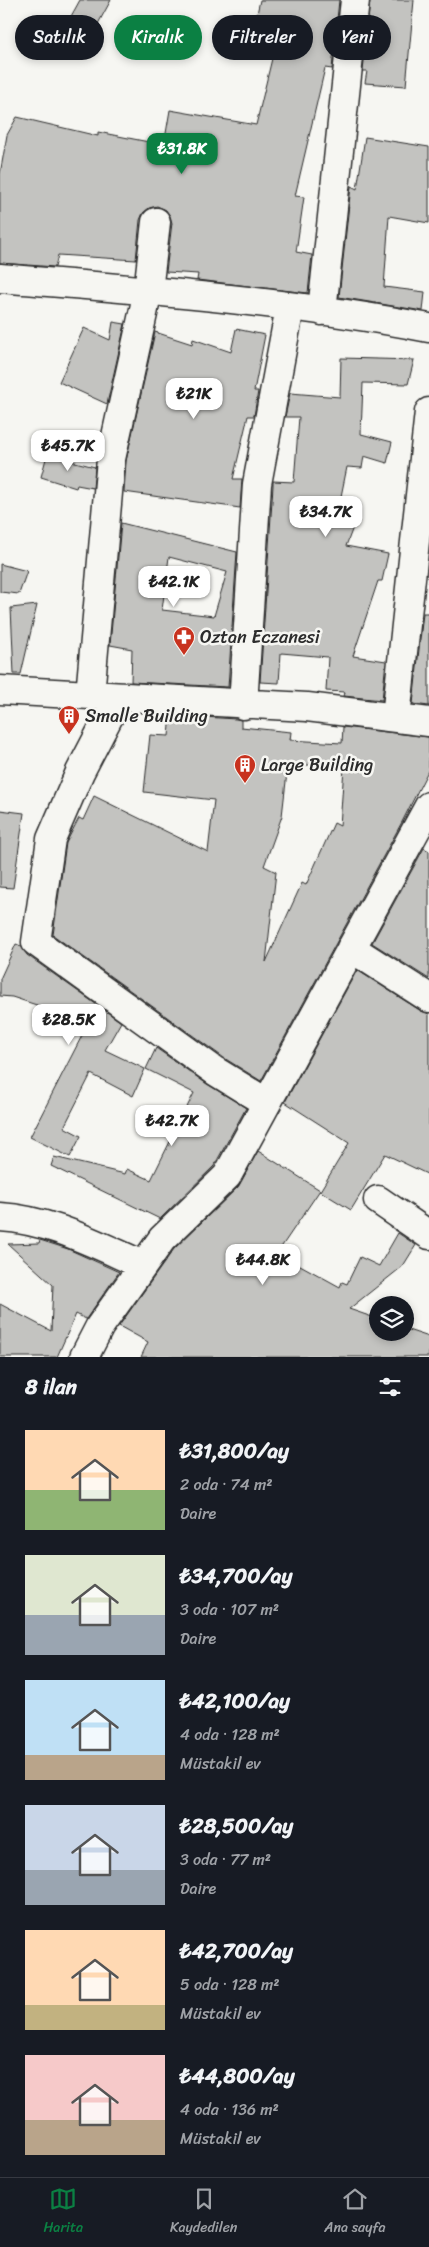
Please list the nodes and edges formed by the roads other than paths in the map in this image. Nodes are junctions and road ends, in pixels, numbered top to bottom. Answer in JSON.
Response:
{"nodes":[{"id":1,"x":355,"y":0,"type":"edge"},
{"id":2,"x":156,"y":222,"type":"dead end"},
{"id":3,"x":0,"y":278,"type":"edge"},
{"id":4,"x":148,"y":291,"type":"junction"},
{"id":5,"x":290,"y":307,"type":"junction"},
{"id":6,"x":322,"y":311,"type":"junction"},
{"id":7,"x":429,"y":328,"type":"edge"},
{"id":8,"x":429,"y":412,"type":"edge"},
{"id":9,"x":0,"y":690,"type":"edge"},
{"id":10,"x":90,"y":695,"type":"junction"},
{"id":11,"x":119,"y":696,"type":"junction"},
{"id":12,"x":243,"y":705,"type":"junction"},
{"id":13,"x":396,"y":717,"type":"junction"},
{"id":14,"x":429,"y":722,"type":"edge"},
{"id":15,"x":429,"y":806,"type":"edge"},
{"id":16,"x":351,"y":948,"type":"junction"},
{"id":17,"x":429,"y":998,"type":"edge"},
{"id":18,"x":267,"y":1103,"type":"junction"},
{"id":19,"x":378,"y":1200,"type":"dead end"},
{"id":20,"x":0,"y":1217,"type":"edge"},
{"id":21,"x":429,"y":1235,"type":"edge"},
{"id":22,"x":143,"y":1266,"type":"junction"},
{"id":23,"x":84,"y":1357,"type":"edge"}],
"edges":[{"from":1,"to":6,"type":"street"},
{"from":2,"to":4,"type":"street"},
{"from":3,"to":4,"type":"street"},
{"from":4,"to":5,"type":"street"},
{"from":4,"to":10,"type":"street"},
{"from":5,"to":6,"type":"street"},
{"from":5,"to":12,"type":"street"},
{"from":6,"to":7,"type":"street"},
{"from":8,"to":13,"type":"street"},
{"from":9,"to":10,"type":"street"},
{"from":10,"to":11,"type":"street"},
{"from":11,"to":12,"type":"street"},
{"from":11,"to":18,"type":"street"},
{"from":12,"to":13,"type":"street"},
{"from":13,"to":14,"type":"street"},
{"from":15,"to":16,"type":"street"},
{"from":16,"to":17,"type":"street"},
{"from":16,"to":18,"type":"street"},
{"from":18,"to":22,"type":"street"},
{"from":19,"to":21,"type":"street"},
{"from":20,"to":22,"type":"street"},
{"from":22,"to":23,"type":"street"}]}
